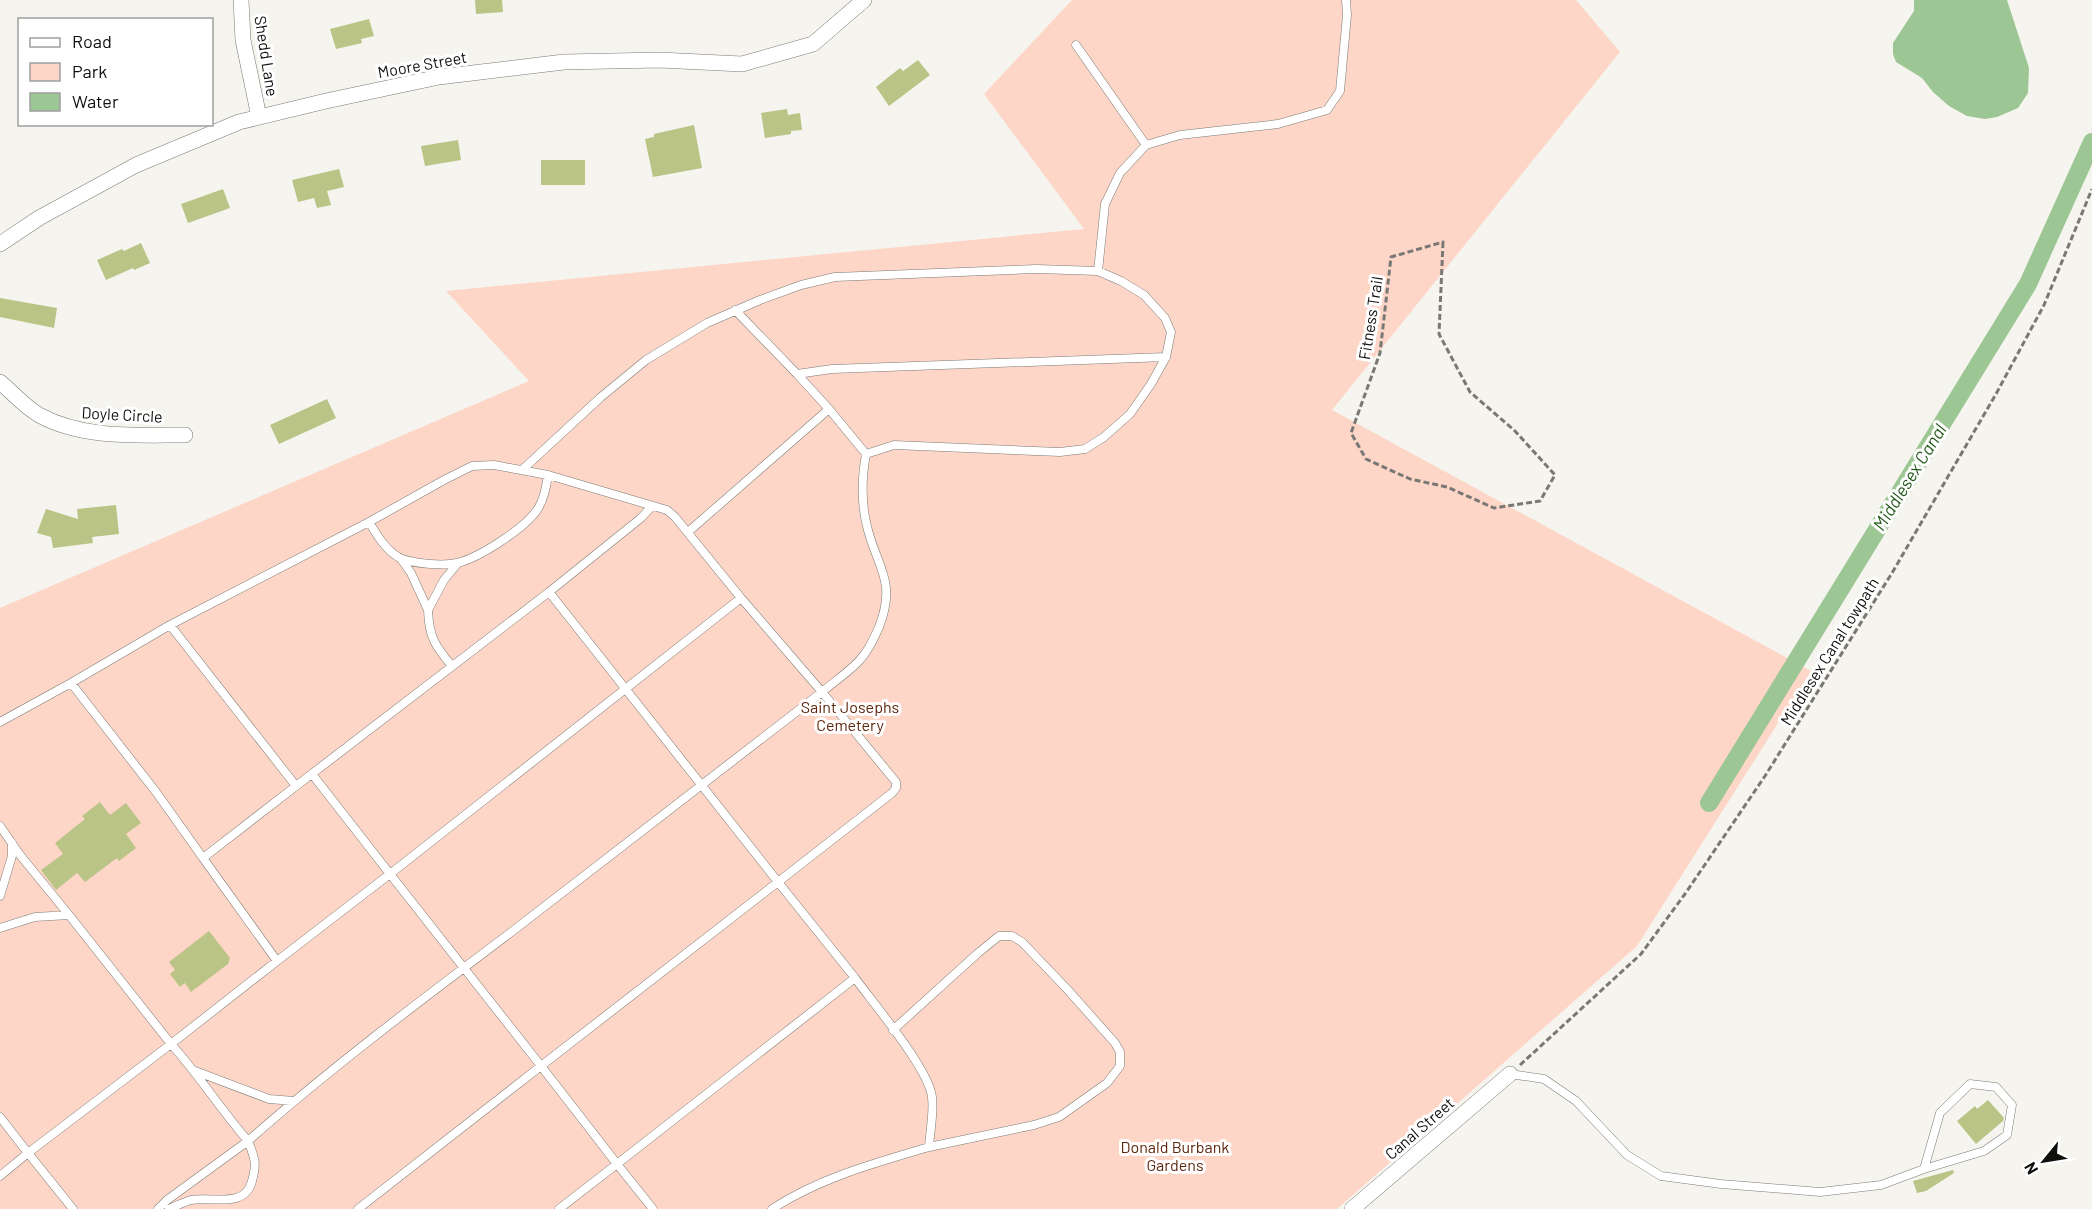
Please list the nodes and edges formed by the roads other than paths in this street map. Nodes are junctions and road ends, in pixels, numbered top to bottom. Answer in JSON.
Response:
{"nodes":[{"id":1,"x":241,"y":0,"type":"edge"},
{"id":2,"x":864,"y":0,"type":"edge"},
{"id":3,"x":1346,"y":0,"type":"edge"},
{"id":4,"x":1076,"y":45,"type":"dead end"},
{"id":5,"x":259,"y":117,"type":"junction"},
{"id":6,"x":1146,"y":145,"type":"junction"},
{"id":7,"x":0,"y":244,"type":"edge"},
{"id":8,"x":1098,"y":271,"type":"junction"},
{"id":9,"x":735,"y":310,"type":"junction"},
{"id":10,"x":1166,"y":357,"type":"junction"},
{"id":11,"x":797,"y":374,"type":"junction"},
{"id":12,"x":0,"y":382,"type":"edge"},
{"id":13,"x":829,"y":409,"type":"junction"},
{"id":14,"x":185,"y":435,"type":"dead end"},
{"id":15,"x":866,"y":454,"type":"junction"},
{"id":16,"x":523,"y":469,"type":"junction"},
{"id":17,"x":548,"y":475,"type":"junction"},
{"id":18,"x":652,"y":506,"type":"junction"},
{"id":19,"x":369,"y":522,"type":"junction"},
{"id":20,"x":688,"y":532,"type":"junction"},
{"id":21,"x":401,"y":559,"type":"junction"},
{"id":22,"x":458,"y":563,"type":"junction"},
{"id":23,"x":549,"y":592,"type":"junction"},
{"id":24,"x":741,"y":597,"type":"junction"},
{"id":25,"x":428,"y":610,"type":"junction"},
{"id":26,"x":170,"y":625,"type":"junction"},
{"id":27,"x":452,"y":666,"type":"junction"},
{"id":28,"x":72,"y":683,"type":"junction"},
{"id":29,"x":626,"y":687,"type":"junction"},
{"id":30,"x":822,"y":692,"type":"junction"},
{"id":31,"x":0,"y":722,"type":"edge"},
{"id":32,"x":312,"y":774,"type":"junction"},
{"id":33,"x":296,"y":786,"type":"junction"},
{"id":34,"x":702,"y":786,"type":"junction"},
{"id":35,"x":0,"y":826,"type":"edge"},
{"id":36,"x":12,"y":843,"type":"junction"},
{"id":37,"x":203,"y":858,"type":"junction"},
{"id":38,"x":390,"y":874,"type":"junction"},
{"id":39,"x":778,"y":882,"type":"junction"},
{"id":40,"x":0,"y":896,"type":"edge"},
{"id":41,"x":69,"y":915,"type":"junction"},
{"id":42,"x":0,"y":928,"type":"edge"},
{"id":43,"x":277,"y":961,"type":"junction"},
{"id":44,"x":464,"y":968,"type":"junction"},
{"id":45,"x":855,"y":978,"type":"junction"},
{"id":46,"x":893,"y":1030,"type":"junction"},
{"id":47,"x":171,"y":1044,"type":"junction"},
{"id":48,"x":541,"y":1066,"type":"junction"},
{"id":49,"x":195,"y":1071,"type":"junction"},
{"id":50,"x":1510,"y":1074,"type":"joint"},
{"id":51,"x":294,"y":1101,"type":"junction"},
{"id":52,"x":0,"y":1118,"type":"edge"},
{"id":53,"x":248,"y":1141,"type":"junction"},
{"id":54,"x":928,"y":1148,"type":"junction"},
{"id":55,"x":28,"y":1153,"type":"junction"},
{"id":56,"x":617,"y":1164,"type":"junction"},
{"id":57,"x":1924,"y":1169,"type":"junction"},
{"id":58,"x":0,"y":1176,"type":"edge"},
{"id":59,"x":74,"y":1209,"type":"edge"},
{"id":60,"x":159,"y":1209,"type":"edge"},
{"id":61,"x":170,"y":1209,"type":"edge"},
{"id":62,"x":358,"y":1209,"type":"edge"},
{"id":63,"x":559,"y":1209,"type":"edge"},
{"id":64,"x":653,"y":1209,"type":"edge"},
{"id":65,"x":772,"y":1209,"type":"edge"},
{"id":66,"x":1352,"y":1209,"type":"edge"}],
"edges":[{"from":1,"to":5,"type":"street","name":"Shedd Lane"},
{"from":2,"to":5,"type":"street","name":"Moore Street"},
{"from":3,"to":6,"type":"lane"},
{"from":4,"to":6,"type":"lane"},
{"from":5,"to":7,"type":"street","name":"Moore Street"},
{"from":6,"to":8,"type":"lane"},
{"from":8,"to":9,"type":"lane"},
{"from":8,"to":10,"type":"lane"},
{"from":9,"to":11,"type":"lane"},
{"from":9,"to":16,"type":"lane"},
{"from":10,"to":11,"type":"lane"},
{"from":10,"to":15,"type":"lane"},
{"from":11,"to":13,"type":"lane"},
{"from":12,"to":14,"type":"street","name":"Doyle Circle"},
{"from":13,"to":15,"type":"lane"},
{"from":13,"to":20,"type":"lane"},
{"from":15,"to":30,"type":"lane"},
{"from":16,"to":17,"type":"lane"},
{"from":16,"to":19,"type":"lane"},
{"from":17,"to":18,"type":"lane"},
{"from":17,"to":22,"type":"lane"},
{"from":18,"to":20,"type":"lane"},
{"from":18,"to":23,"type":"lane"},
{"from":19,"to":21,"type":"lane"},
{"from":19,"to":26,"type":"lane"},
{"from":20,"to":24,"type":"lane"},
{"from":21,"to":22,"type":"lane"},
{"from":21,"to":25,"type":"lane"},
{"from":22,"to":25,"type":"lane"},
{"from":23,"to":27,"type":"lane"},
{"from":23,"to":29,"type":"lane"},
{"from":24,"to":29,"type":"lane"},
{"from":24,"to":30,"type":"lane"},
{"from":25,"to":27,"type":"lane"},
{"from":26,"to":28,"type":"lane"},
{"from":26,"to":33,"type":"lane"},
{"from":27,"to":32,"type":"lane"},
{"from":28,"to":31,"type":"lane"},
{"from":28,"to":37,"type":"lane"},
{"from":29,"to":34,"type":"lane"},
{"from":29,"to":38,"type":"lane"},
{"from":30,"to":34,"type":"lane"},
{"from":30,"to":39,"type":"lane"},
{"from":32,"to":33,"type":"lane"},
{"from":32,"to":38,"type":"lane"},
{"from":33,"to":37,"type":"lane"},
{"from":34,"to":39,"type":"lane"},
{"from":34,"to":44,"type":"lane"},
{"from":35,"to":36,"type":"lane"},
{"from":36,"to":40,"type":"lane"},
{"from":36,"to":41,"type":"lane"},
{"from":37,"to":43,"type":"lane"},
{"from":38,"to":43,"type":"lane"},
{"from":38,"to":44,"type":"lane"},
{"from":39,"to":45,"type":"lane"},
{"from":39,"to":48,"type":"lane"},
{"from":41,"to":42,"type":"lane"},
{"from":41,"to":47,"type":"lane"},
{"from":43,"to":47,"type":"lane"},
{"from":44,"to":48,"type":"lane"},
{"from":44,"to":51,"type":"lane"},
{"from":45,"to":46,"type":"lane"},
{"from":45,"to":56,"type":"lane"},
{"from":46,"to":54,"type":"lane"},
{"from":46,"to":54,"type":"lane"},
{"from":47,"to":49,"type":"lane"},
{"from":47,"to":55,"type":"lane"},
{"from":48,"to":56,"type":"lane"},
{"from":48,"to":62,"type":"lane"},
{"from":49,"to":51,"type":"lane"},
{"from":49,"to":53,"type":"lane"},
{"from":50,"to":57,"type":"lane"},
{"from":50,"to":66,"type":"street","name":"Canal Street"},
{"from":51,"to":53,"type":"lane"},
{"from":52,"to":55,"type":"lane"},
{"from":53,"to":60,"type":"lane"},
{"from":53,"to":61,"type":"lane"},
{"from":54,"to":65,"type":"lane"},
{"from":55,"to":58,"type":"lane"},
{"from":55,"to":59,"type":"lane"},
{"from":56,"to":63,"type":"lane"},
{"from":56,"to":64,"type":"lane"},
{"from":57,"to":57,"type":"lane"}]}
